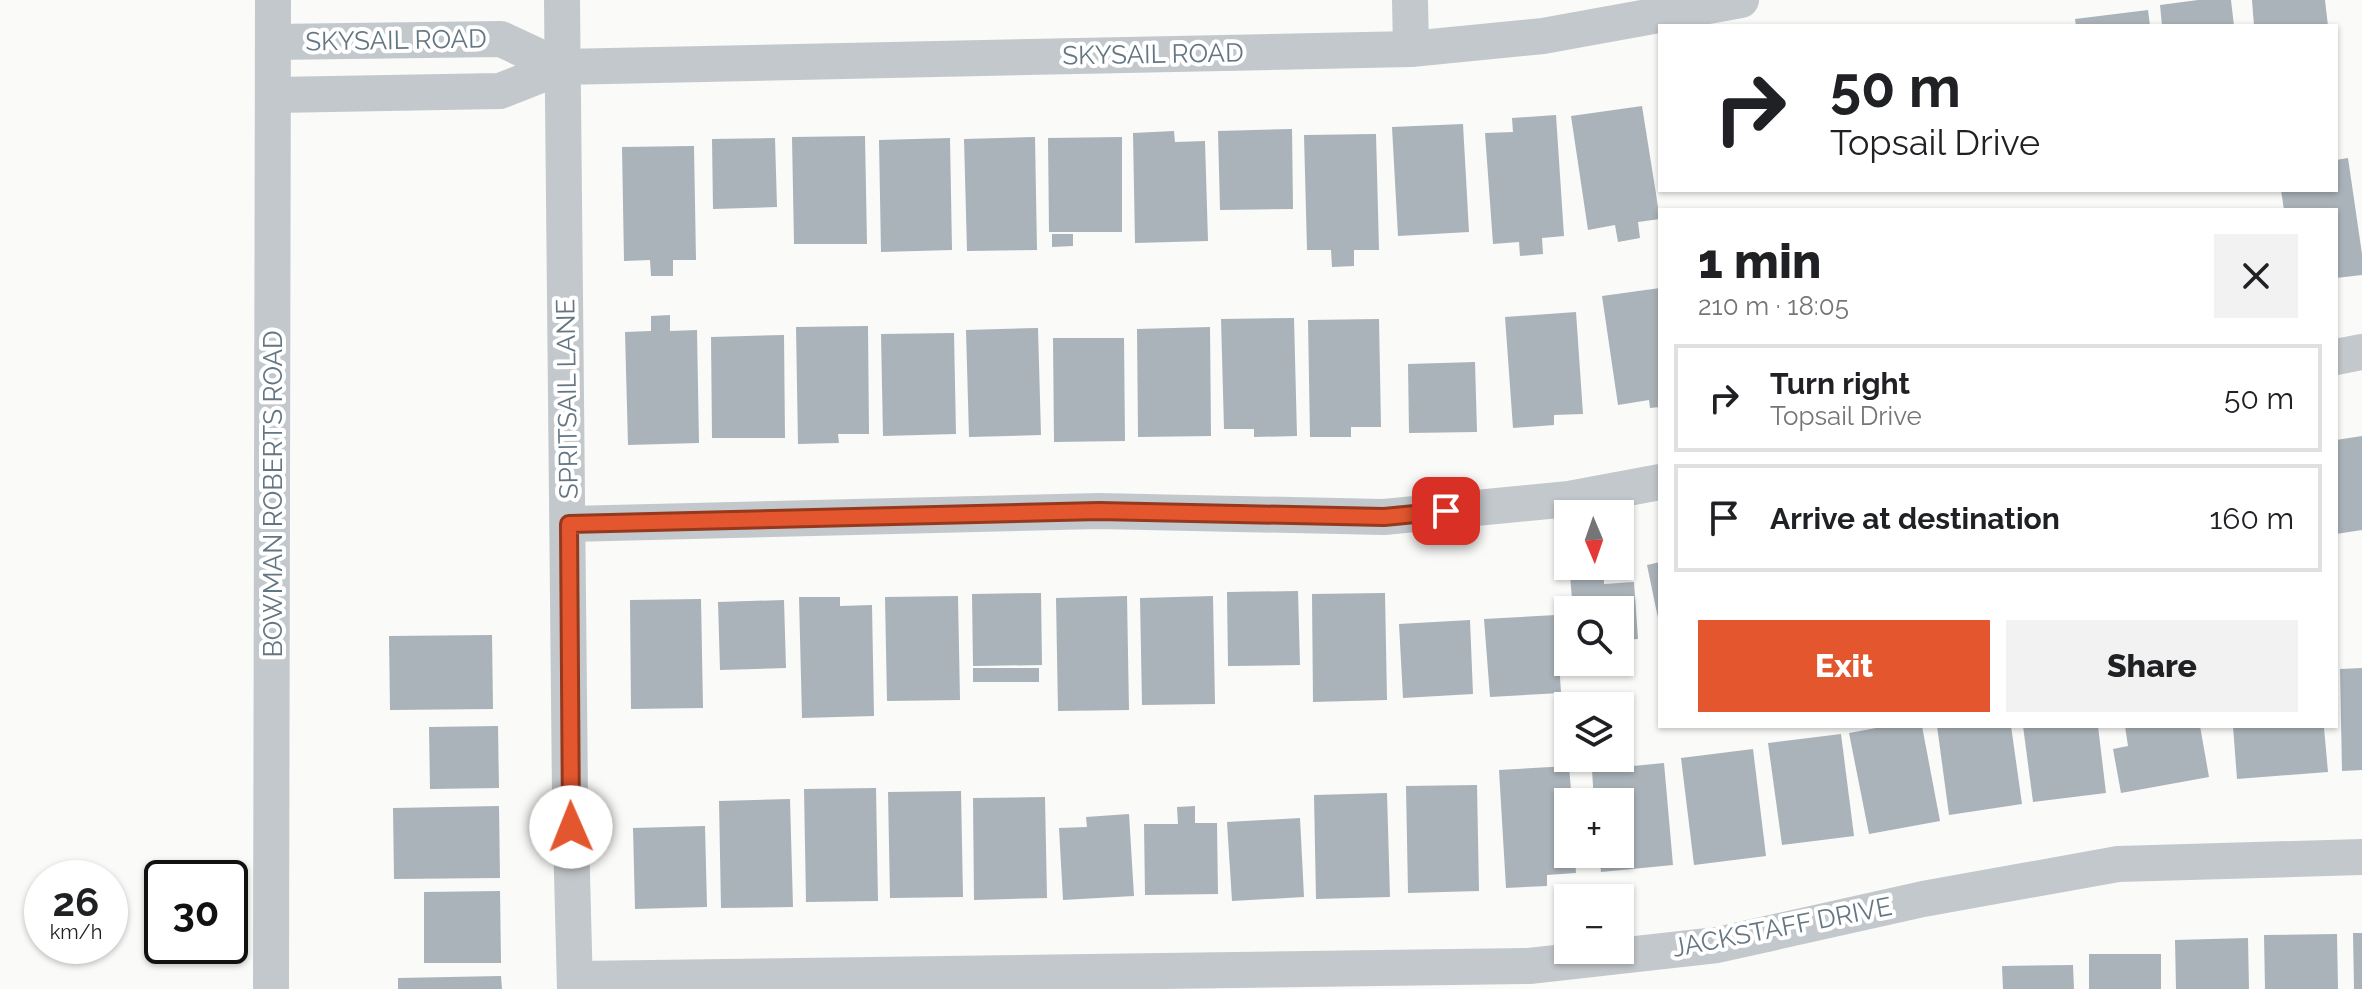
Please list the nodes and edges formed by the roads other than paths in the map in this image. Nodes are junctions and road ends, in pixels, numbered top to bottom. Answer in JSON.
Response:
{"nodes":[{"id":1,"x":273,"y":0,"type":"edge"},
{"id":2,"x":562,"y":0,"type":"edge"},
{"id":3,"x":1410,"y":0,"type":"edge"},
{"id":4,"x":1741,"y":0,"type":"edge"},
{"id":5,"x":273,"y":42,"type":"junction"},
{"id":6,"x":1411,"y":49,"type":"junction"},
{"id":7,"x":561,"y":67,"type":"junction"},
{"id":8,"x":274,"y":95,"type":"junction"},
{"id":9,"x":2362,"y":352,"type":"edge"},
{"id":10,"x":2338,"y":357,"type":"edge"},
{"id":11,"x":1658,"y":482,"type":"edge"},
{"id":12,"x":569,"y":524,"type":"junction"},
{"id":13,"x":2362,"y":857,"type":"edge"},
{"id":14,"x":575,"y":984,"type":"edge"},
{"id":15,"x":271,"y":989,"type":"edge"}],
"edges":[{"from":1,"to":5,"type":"street","name":"BOWMAN ROBERTS ROAD"},
{"from":2,"to":7,"type":"street","name":"SPRITSAIL LANE"},
{"from":3,"to":6,"type":"street"},
{"from":4,"to":6,"type":"street","name":"SKYSAIL ROAD"},
{"from":5,"to":7,"type":"street","name":"SKYSAIL ROAD"},
{"from":5,"to":8,"type":"street","name":"BOWMAN ROBERTS ROAD"},
{"from":6,"to":7,"type":"street","name":"SKYSAIL ROAD"},
{"from":7,"to":8,"type":"street","name":"SKYSAIL ROAD"},
{"from":7,"to":12,"type":"street","name":"SPRITSAIL LANE"},
{"from":8,"to":15,"type":"street","name":"BOWMAN ROBERTS ROAD"},
{"from":9,"to":10,"type":"street"},
{"from":11,"to":12,"type":"street"},
{"from":12,"to":14,"type":"street","name":"SPRITSAIL LANE"},
{"from":13,"to":14,"type":"street","name":"JACKSTAFF DRIVE"}]}
